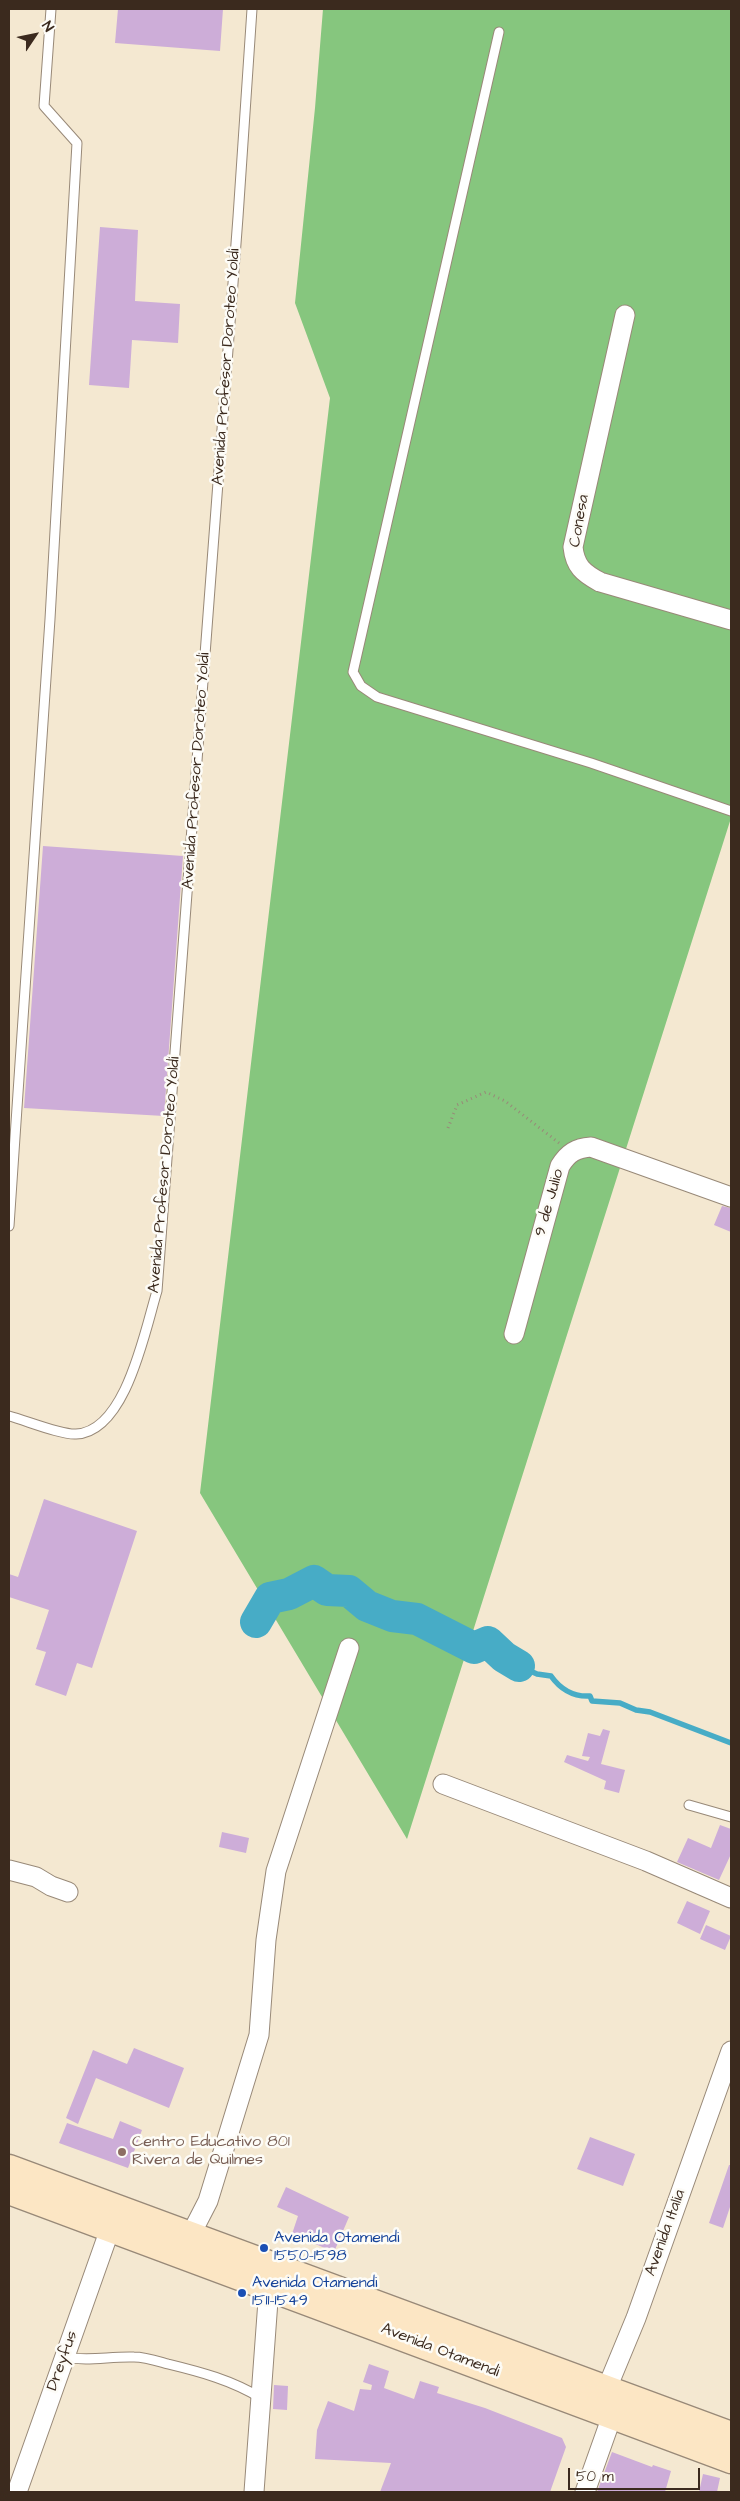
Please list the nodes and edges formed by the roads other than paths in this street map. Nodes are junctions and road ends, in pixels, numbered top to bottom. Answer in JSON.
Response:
{"nodes":[{"id":1,"x":51,"y":9,"type":"edge"},
{"id":2,"x":252,"y":9,"type":"edge"},
{"id":3,"x":499,"y":32,"type":"dead end"},
{"id":4,"x":625,"y":315,"type":"dead end"},
{"id":5,"x":731,"y":620,"type":"edge"},
{"id":6,"x":731,"y":811,"type":"edge"},
{"id":7,"x":731,"y":1197,"type":"edge"},
{"id":8,"x":9,"y":1226,"type":"edge"},
{"id":9,"x":514,"y":1334,"type":"dead end"},
{"id":10,"x":9,"y":1416,"type":"edge"},
{"id":11,"x":349,"y":1648,"type":"dead end"},
{"id":12,"x":443,"y":1784,"type":"dead end"},
{"id":13,"x":689,"y":1805,"type":"dead end"},
{"id":14,"x":731,"y":1816,"type":"edge"},
{"id":15,"x":9,"y":1870,"type":"edge"},
{"id":16,"x":68,"y":1892,"type":"dead end"},
{"id":17,"x":731,"y":1898,"type":"edge"},
{"id":18,"x":731,"y":2051,"type":"edge"},
{"id":19,"x":9,"y":2168,"type":"edge"},
{"id":20,"x":9,"y":2191,"type":"edge"},
{"id":21,"x":110,"y":2229,"type":"junction"},
{"id":22,"x":190,"y":2236,"type":"junction"},
{"id":23,"x":268,"y":2278,"type":"junction"},
{"id":24,"x":65,"y":2356,"type":"junction"},
{"id":25,"x":607,"y":2388,"type":"junction"},
{"id":26,"x":261,"y":2398,"type":"junction"},
{"id":27,"x":612,"y":2416,"type":"junction"},
{"id":28,"x":731,"y":2435,"type":"edge"},
{"id":29,"x":731,"y":2460,"type":"edge"},
{"id":30,"x":17,"y":2492,"type":"edge"},
{"id":31,"x":254,"y":2492,"type":"edge"},
{"id":32,"x":585,"y":2492,"type":"edge"}],
"edges":[{"from":1,"to":8,"type":"lane"},
{"from":2,"to":10,"type":"lane","name":"Avenida Profesor Doroteo Yoldi"},
{"from":3,"to":6,"type":"lane"},
{"from":4,"to":5,"type":"street","name":"Conesa"},
{"from":7,"to":9,"type":"street","name":"9 de Julio"},
{"from":11,"to":22,"type":"street"},
{"from":12,"to":17,"type":"street"},
{"from":13,"to":14,"type":"lane"},
{"from":15,"to":16,"type":"street"},
{"from":18,"to":25,"type":"street","name":"Avenida Italia"},
{"from":19,"to":22,"type":"main road","name":"Avenida Otamendi"},
{"from":20,"to":21,"type":"main road","name":"Avenida Otamendi"},
{"from":21,"to":23,"type":"main road","name":"Avenida Otamendi"},
{"from":21,"to":24,"type":"street","name":"Dreyfus"},
{"from":22,"to":23,"type":"main road","name":"Avenida Otamendi"},
{"from":23,"to":25,"type":"main road","name":"Avenida Otamendi"},
{"from":23,"to":26,"type":"street"},
{"from":23,"to":27,"type":"main road","name":"Avenida Otamendi"},
{"from":24,"to":26,"type":"lane"},
{"from":24,"to":30,"type":"street","name":"Dreyfus"},
{"from":25,"to":27,"type":"street"},
{"from":25,"to":28,"type":"main road","name":"Avenida Otamendi"},
{"from":26,"to":31,"type":"street"},
{"from":27,"to":29,"type":"main road","name":"Avenida Otamendi"},
{"from":27,"to":32,"type":"street"}]}
